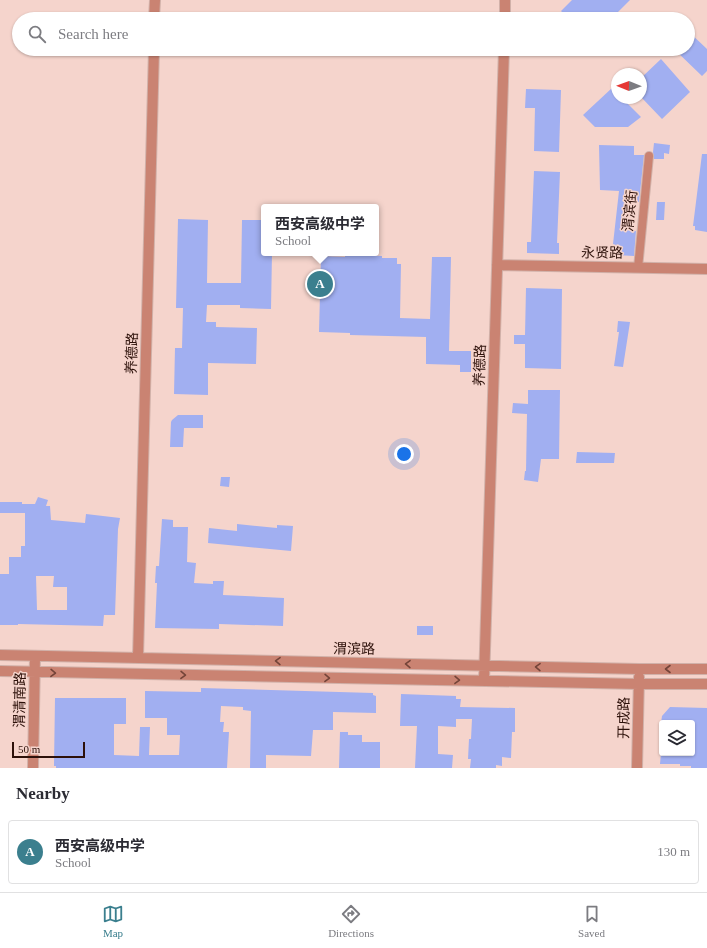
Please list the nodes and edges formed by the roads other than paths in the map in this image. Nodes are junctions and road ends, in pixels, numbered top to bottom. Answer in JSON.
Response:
{"nodes":[{"id":1,"x":155,"y":0,"type":"edge"},
{"id":2,"x":505,"y":0,"type":"edge"},
{"id":3,"x":154,"y":12,"type":"edge"},
{"id":4,"x":505,"y":12,"type":"edge"},
{"id":5,"x":154,"y":56,"type":"edge"},
{"id":6,"x":504,"y":56,"type":"edge"},
{"id":7,"x":649,"y":156,"type":"dead end"},
{"id":8,"x":497,"y":265,"type":"junction"},
{"id":9,"x":638,"y":268,"type":"junction"},
{"id":10,"x":707,"y":269,"type":"edge"},
{"id":11,"x":0,"y":655,"type":"edge"},
{"id":12,"x":35,"y":656,"type":"junction"},
{"id":13,"x":138,"y":658,"type":"junction"},
{"id":14,"x":484,"y":666,"type":"junction"},
{"id":15,"x":639,"y":669,"type":"junction"},
{"id":16,"x":707,"y":669,"type":"edge"},
{"id":17,"x":0,"y":671,"type":"edge"},
{"id":18,"x":34,"y":672,"type":"junction"},
{"id":19,"x":484,"y":681,"type":"junction"},
{"id":20,"x":638,"y":684,"type":"junction"},
{"id":21,"x":707,"y":684,"type":"edge"},
{"id":22,"x":32,"y":768,"type":"edge"},
{"id":23,"x":637,"y":768,"type":"edge"}],
"edges":[{"from":1,"to":3,"type":"street"},
{"from":2,"to":4,"type":"street"},
{"from":5,"to":13,"type":"street","name":"养德路"},
{"from":6,"to":8,"type":"street","name":"养德路"},
{"from":7,"to":9,"type":"street","name":"渭滨街"},
{"from":8,"to":9,"type":"street","name":"永贤路"},
{"from":8,"to":14,"type":"street","name":"养德路"},
{"from":9,"to":10,"type":"street","name":"永贤路"},
{"from":11,"to":12,"type":"street","name":"渭滨路"},
{"from":12,"to":13,"type":"street","name":"渭滨路"},
{"from":12,"to":18,"type":"street","name":"渭清南路"},
{"from":14,"to":13,"type":"street","name":"渭滨路","one_way":true},
{"from":15,"to":14,"type":"street","name":"渭滨路","one_way":true},
{"from":14,"to":19,"type":"street","name":"养德路"},
{"from":16,"to":15,"type":"street","name":"渭滨路","one_way":true},
{"from":15,"to":20,"type":"street","name":"开成路"},
{"from":17,"to":18,"type":"street","name":"渭滨路"},
{"from":18,"to":19,"type":"street","name":"渭滨路","one_way":true},
{"from":18,"to":22,"type":"street","name":"渭清南路"},
{"from":19,"to":20,"type":"street","name":"渭滨路"},
{"from":20,"to":21,"type":"street","name":"渭滨路"},
{"from":20,"to":23,"type":"street","name":"开成路"}]}
